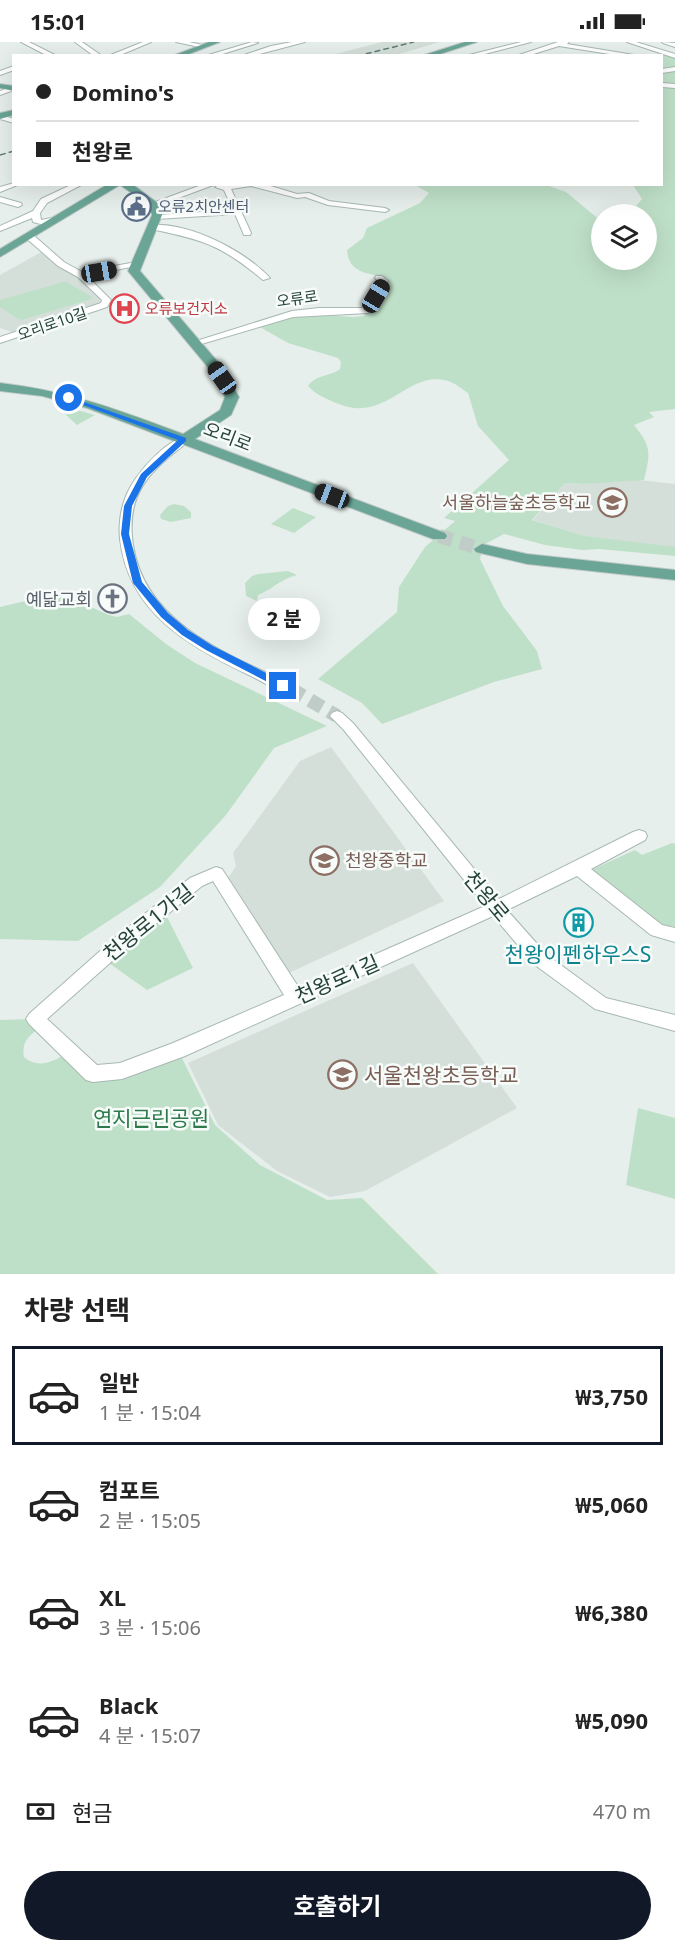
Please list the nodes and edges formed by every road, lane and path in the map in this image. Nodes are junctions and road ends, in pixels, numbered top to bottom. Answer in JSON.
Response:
{"nodes":[{"id":1,"x":48,"y":42,"type":"edge"},
{"id":2,"x":78,"y":42,"type":"edge"},
{"id":3,"x":148,"y":42,"type":"edge"},
{"id":4,"x":179,"y":42,"type":"edge"},
{"id":5,"x":216,"y":42,"type":"edge"},
{"id":6,"x":262,"y":42,"type":"edge"},
{"id":7,"x":302,"y":42,"type":"edge"},
{"id":8,"x":466,"y":42,"type":"edge"},
{"id":9,"x":473,"y":42,"type":"edge"},
{"id":10,"x":528,"y":42,"type":"edge"},
{"id":11,"x":566,"y":42,"type":"edge"},
{"id":12,"x":630,"y":42,"type":"edge"},
{"id":13,"x":665,"y":42,"type":"edge"},
{"id":14,"x":27,"y":43,"type":"edge"},
{"id":15,"x":558,"y":44,"type":"junction"},
{"id":16,"x":675,"y":45,"type":"edge"},
{"id":17,"x":202,"y":47,"type":"junction"},
{"id":18,"x":454,"y":47,"type":"junction"},
{"id":19,"x":228,"y":51,"type":"junction"},
{"id":20,"x":661,"y":52,"type":"junction"},
{"id":21,"x":50,"y":54,"type":"edge"},
{"id":22,"x":96,"y":54,"type":"edge"},
{"id":23,"x":116,"y":54,"type":"edge"},
{"id":24,"x":183,"y":54,"type":"edge"},
{"id":25,"x":216,"y":54,"type":"edge"},
{"id":26,"x":250,"y":54,"type":"edge"},
{"id":27,"x":431,"y":54,"type":"edge"},
{"id":28,"x":494,"y":54,"type":"edge"},
{"id":29,"x":526,"y":54,"type":"edge"},
{"id":30,"x":624,"y":54,"type":"edge"},
{"id":31,"x":652,"y":54,"type":"edge"},
{"id":32,"x":675,"y":56,"type":"edge"},
{"id":33,"x":11,"y":65,"type":"edge"},
{"id":34,"x":0,"y":73,"type":"edge"},
{"id":35,"x":76,"y":186,"type":"edge"},
{"id":36,"x":113,"y":186,"type":"edge"},
{"id":37,"x":128,"y":186,"type":"edge"},
{"id":38,"x":209,"y":186,"type":"edge"},
{"id":39,"x":217,"y":186,"type":"edge"},
{"id":40,"x":238,"y":186,"type":"edge"},
{"id":41,"x":261,"y":186,"type":"edge"},
{"id":42,"x":227,"y":188,"type":"junction"},
{"id":43,"x":0,"y":199,"type":"edge"},
{"id":44,"x":154,"y":204,"type":"junction"},
{"id":45,"x":18,"y":205,"type":"dead end"},
{"id":46,"x":385,"y":210,"type":"dead end"},
{"id":47,"x":236,"y":212,"type":"junction"},
{"id":48,"x":36,"y":213,"type":"junction"},
{"id":49,"x":57,"y":219,"type":"junction"},
{"id":50,"x":155,"y":222,"type":"junction"},
{"id":51,"x":0,"y":229,"type":"edge"},
{"id":52,"x":247,"y":233,"type":"dead end"},
{"id":53,"x":29,"y":236,"type":"junction"},
{"id":54,"x":0,"y":254,"type":"edge"},
{"id":55,"x":136,"y":265,"type":"junction"},
{"id":56,"x":81,"y":274,"type":"junction"},
{"id":57,"x":266,"y":278,"type":"dead end"},
{"id":58,"x":380,"y":278,"type":"dead end"},
{"id":59,"x":0,"y":340,"type":"edge"},
{"id":60,"x":195,"y":343,"type":"junction"},
{"id":61,"x":0,"y":387,"type":"edge"},
{"id":62,"x":184,"y":440,"type":"junction"},
{"id":63,"x":439,"y":536,"type":"tunnel mouth"},
{"id":64,"x":482,"y":549,"type":"tunnel mouth"},
{"id":65,"x":675,"y":575,"type":"edge"},
{"id":66,"x":291,"y":689,"type":"tunnel mouth"},
{"id":67,"x":337,"y":716,"type":"tunnel mouth"},
{"id":68,"x":639,"y":836,"type":"dead end"},
{"id":69,"x":579,"y":868,"type":"junction"},
{"id":70,"x":496,"y":908,"type":"junction"},
{"id":71,"x":675,"y":935,"type":"edge"},
{"id":72,"x":296,"y":997,"type":"junction"},
{"id":73,"x":675,"y":1023,"type":"edge"},
{"id":74,"x":70,"y":1052,"type":"joint"}],
"edges":[{"from":1,"to":14,"type":"street"},
{"from":2,"to":22,"type":"street"},
{"from":3,"to":23,"type":"street"},
{"from":4,"to":17,"type":"street"},
{"from":5,"to":17,"type":"main road"},
{"from":6,"to":19,"type":"street"},
{"from":7,"to":26,"type":"street"},
{"from":8,"to":18,"type":"main road"},
{"from":9,"to":18,"type":"main road"},
{"from":9,"to":28,"type":"street"},
{"from":10,"to":28,"type":"street"},
{"from":11,"to":15,"type":"street"},
{"from":12,"to":20,"type":"street"},
{"from":13,"to":16,"type":"street"},
{"from":14,"to":21,"type":"street"},
{"from":15,"to":29,"type":"street"},
{"from":15,"to":30,"type":"street"},
{"from":17,"to":19,"type":"street"},
{"from":17,"to":24,"type":"main road"},
{"from":18,"to":27,"type":"main road"},
{"from":19,"to":25,"type":"street"},
{"from":20,"to":31,"type":"street"},
{"from":20,"to":32,"type":"street"},
{"from":33,"to":34,"type":"street"},
{"from":35,"to":48,"type":"street"},
{"from":36,"to":49,"type":"main road"},
{"from":37,"to":44,"type":"main road"},
{"from":38,"to":44,"type":"street"},
{"from":39,"to":42,"type":"street"},
{"from":40,"to":42,"type":"street"},
{"from":41,"to":46,"type":"street"},
{"from":42,"to":47,"type":"street"},
{"from":43,"to":45,"type":"street"},
{"from":44,"to":50,"type":"main road"},
{"from":47,"to":50,"type":"street"},
{"from":47,"to":52,"type":"street"},
{"from":48,"to":49,"type":"street"},
{"from":48,"to":51,"type":"street"},
{"from":49,"to":53,"type":"main road"},
{"from":50,"to":55,"type":"main road"},
{"from":50,"to":57,"type":"street","name":"오류로"},
{"from":53,"to":54,"type":"main road"},
{"from":53,"to":56,"type":"street"},
{"from":55,"to":56,"type":"street"},
{"from":55,"to":60,"type":"main road"},
{"from":56,"to":59,"type":"street","name":"오리로10길"},
{"from":58,"to":60,"type":"street","name":"오류로"},
{"from":60,"to":62,"type":"main road"},
{"from":61,"to":62,"type":"main road","name":"오리로"},
{"from":62,"to":63,"type":"main road","name":"오리로"},
{"from":62,"to":66,"type":"street"},
{"from":64,"to":65,"type":"main road"},
{"from":67,"to":70,"type":"street","name":"천왕로"},
{"from":68,"to":69,"type":"street","name":"천왕로1길"},
{"from":69,"to":70,"type":"street","name":"천왕로1길"},
{"from":69,"to":71,"type":"street"},
{"from":70,"to":72,"type":"street","name":"천왕로1길"},
{"from":70,"to":73,"type":"street","name":"천왕로"},
{"from":72,"to":74,"type":"street","name":"천왕로1길"},
{"from":72,"to":74,"type":"street","name":"천왕로1가길"}]}
